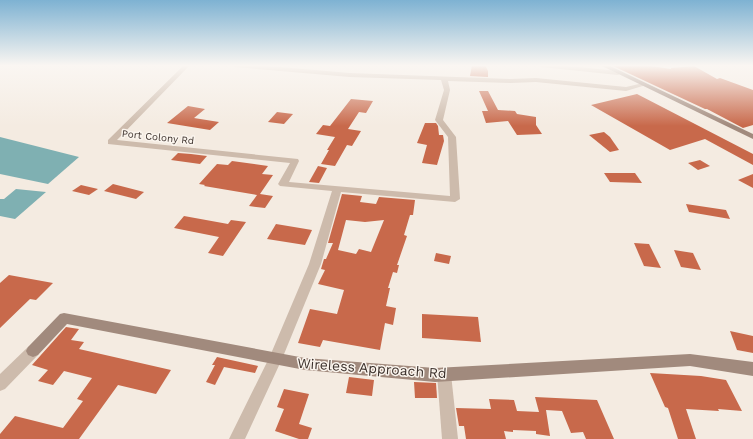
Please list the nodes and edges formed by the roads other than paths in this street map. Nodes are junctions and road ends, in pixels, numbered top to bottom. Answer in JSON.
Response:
{"nodes":[{"id":1,"x":167,"y":85,"type":"edge"},
{"id":2,"x":446,"y":85,"type":"edge"},
{"id":3,"x":591,"y":85,"type":"edge"},
{"id":4,"x":641,"y":85,"type":"edge"},
{"id":5,"x":644,"y":85,"type":"edge"},
{"id":6,"x":753,"y":137,"type":"edge"},
{"id":7,"x":337,"y":190,"type":"junction"},
{"id":8,"x":275,"y":359,"type":"junction"},
{"id":9,"x":753,"y":368,"type":"edge"},
{"id":10,"x":444,"y":374,"type":"junction"},
{"id":11,"x":0,"y":384,"type":"edge"},
{"id":12,"x":238,"y":439,"type":"edge"},
{"id":13,"x":450,"y":439,"type":"edge"}],
"edges":[{"from":1,"to":7,"type":"street","name":"Port Colony Rd"},
{"from":2,"to":7,"type":"street"},
{"from":3,"to":4,"type":"street"},
{"from":5,"to":6,"type":"street"},
{"from":7,"to":8,"type":"street"},
{"from":8,"to":10,"type":"street","name":"Wireless Approach Rd"},
{"from":8,"to":11,"type":"street","name":"Wireless Approach Rd"},
{"from":8,"to":12,"type":"street"},
{"from":9,"to":10,"type":"street","name":"Wireless Approach Rd"},
{"from":10,"to":13,"type":"street"}]}
